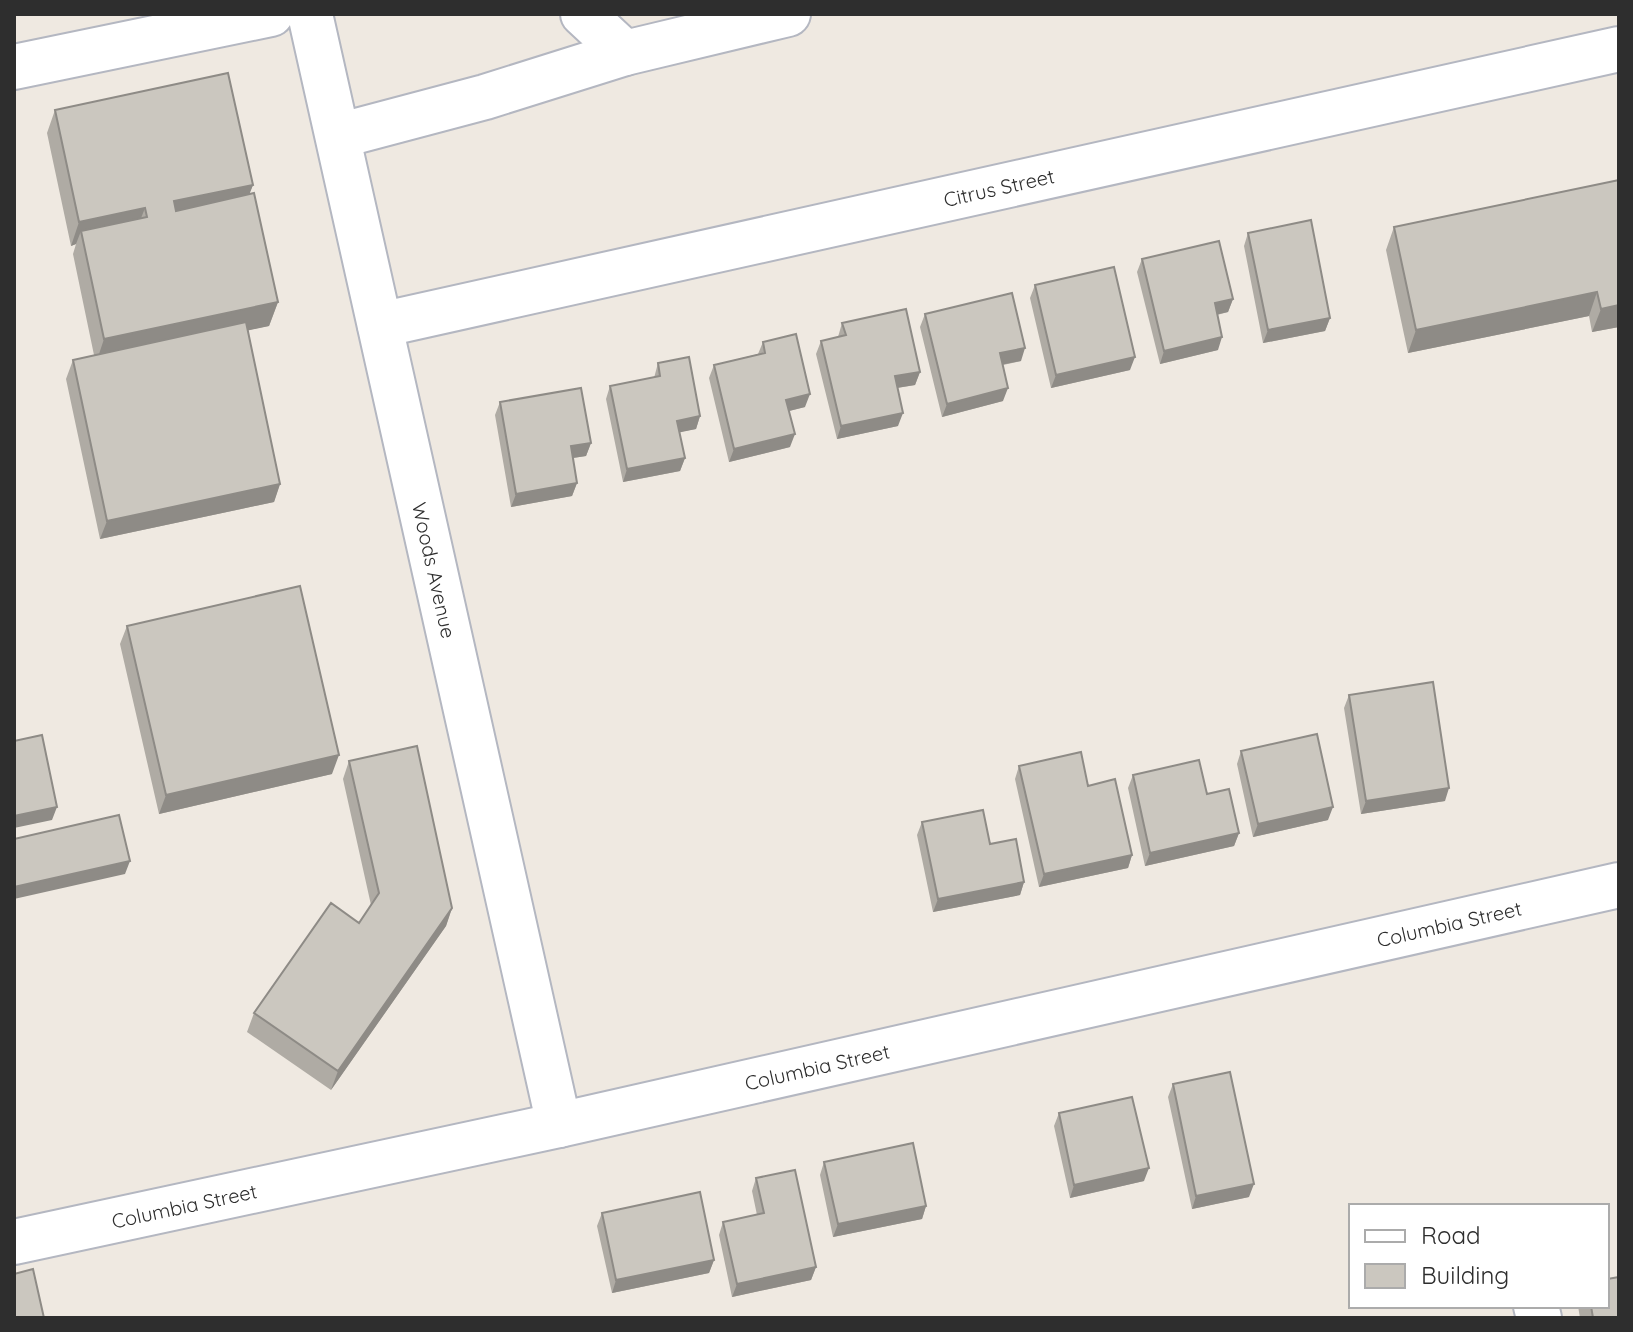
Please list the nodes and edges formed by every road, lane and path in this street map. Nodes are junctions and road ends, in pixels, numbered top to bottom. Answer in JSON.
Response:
{"nodes":[{"id":1,"x":271,"y":14,"type":"edge"},
{"id":2,"x":310,"y":14,"type":"edge"},
{"id":3,"x":583,"y":14,"type":"edge"},
{"id":4,"x":788,"y":14,"type":"edge"},
{"id":5,"x":1619,"y":49,"type":"edge"},
{"id":6,"x":625,"y":53,"type":"junction"},
{"id":7,"x":14,"y":67,"type":"edge"},
{"id":8,"x":338,"y":136,"type":"junction"},
{"id":9,"x":380,"y":325,"type":"junction"},
{"id":10,"x":1619,"y":885,"type":"edge"},
{"id":11,"x":559,"y":1125,"type":"junction"},
{"id":12,"x":14,"y":1242,"type":"edge"}],
"edges":[{"from":1,"to":7,"type":"street"},
{"from":2,"to":8,"type":"street","name":"Woods Avenue"},
{"from":3,"to":6,"type":"street"},
{"from":4,"to":6,"type":"street"},
{"from":5,"to":9,"type":"street","name":"Citrus Street"},
{"from":6,"to":8,"type":"street"},
{"from":8,"to":9,"type":"street","name":"Woods Avenue"},
{"from":9,"to":11,"type":"street","name":"Woods Avenue"},
{"from":10,"to":11,"type":"street","name":"Columbia Street"},
{"from":11,"to":12,"type":"street","name":"Columbia Street"}]}
